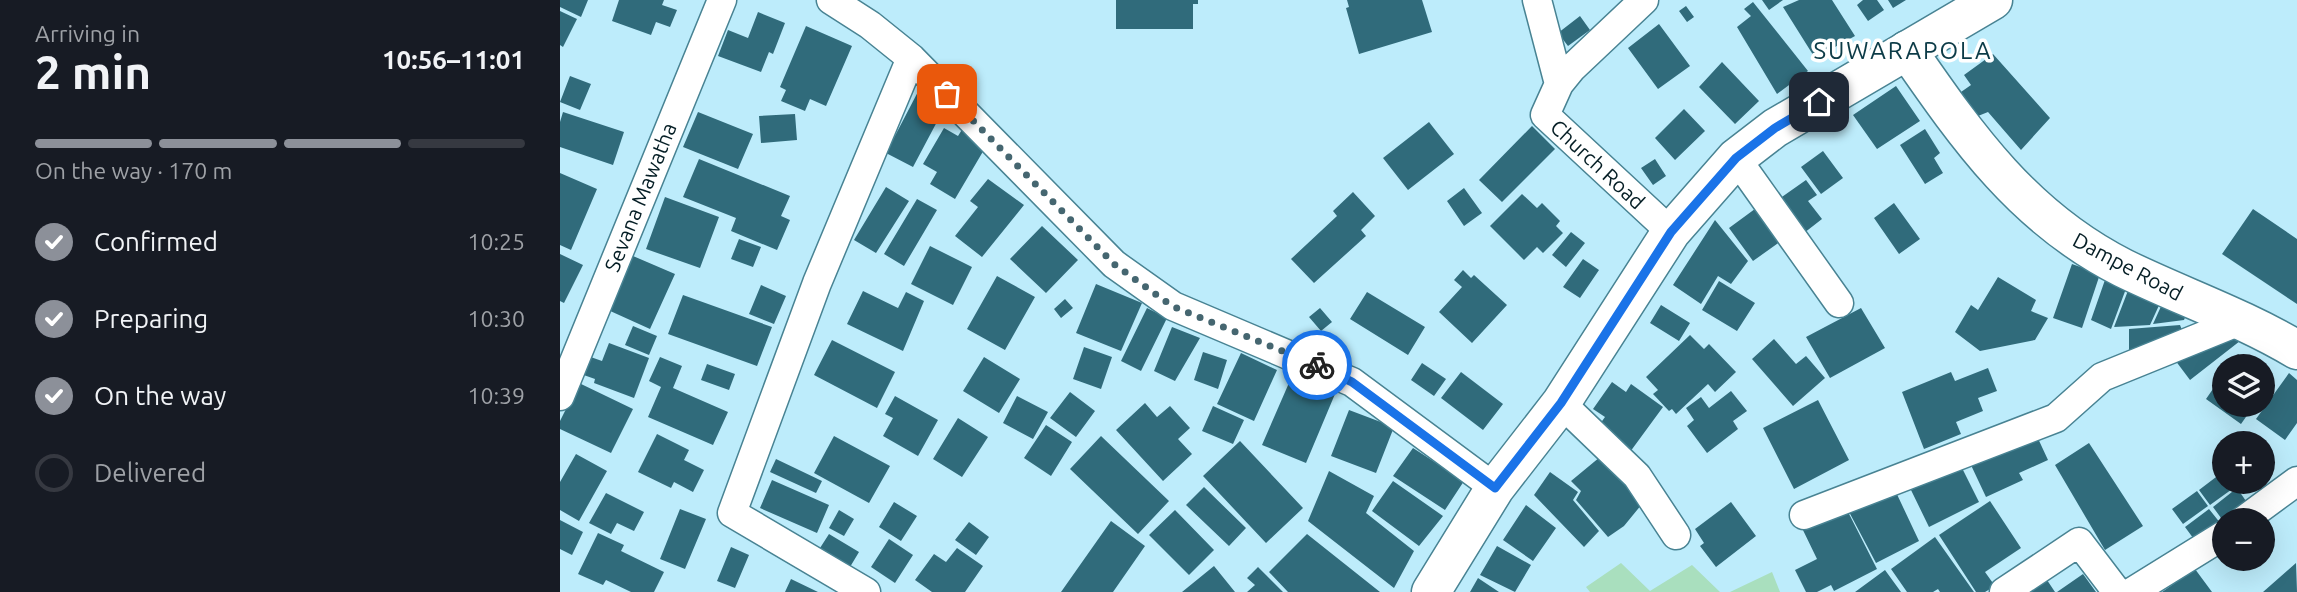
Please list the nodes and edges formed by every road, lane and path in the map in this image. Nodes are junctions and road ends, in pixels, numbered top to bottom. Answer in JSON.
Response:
{"nodes":[{"id":1,"x":722,"y":0,"type":"edge"},
{"id":2,"x":831,"y":0,"type":"edge"},
{"id":3,"x":1536,"y":0,"type":"edge"},
{"id":4,"x":1644,"y":0,"type":"edge"},
{"id":5,"x":1993,"y":0,"type":"edge"},
{"id":6,"x":1907,"y":50,"type":"junction"},
{"id":7,"x":911,"y":58,"type":"junction"},
{"id":8,"x":1559,"y":83,"type":"junction"},
{"id":9,"x":1736,"y":158,"type":"junction"},
{"id":10,"x":1671,"y":232,"type":"junction"},
{"id":11,"x":1839,"y":303,"type":"dead end"},
{"id":12,"x":2239,"y":321,"type":"junction"},
{"id":13,"x":2292,"y":338,"type":"edge"},
{"id":14,"x":560,"y":396,"type":"edge"},
{"id":15,"x":1561,"y":403,"type":"junction"},
{"id":16,"x":2297,"y":481,"type":"edge"},
{"id":17,"x":1495,"y":488,"type":"junction"},
{"id":18,"x":2261,"y":508,"type":"edge"},
{"id":19,"x":1804,"y":514,"type":"dead end"},
{"id":20,"x":1676,"y":535,"type":"dead end"},
{"id":21,"x":2212,"y":542,"type":"edge"},
{"id":22,"x":866,"y":592,"type":"edge"},
{"id":23,"x":1431,"y":592,"type":"edge"},
{"id":24,"x":2004,"y":592,"type":"edge"},
{"id":25,"x":2117,"y":592,"type":"edge"},
{"id":26,"x":2132,"y":592,"type":"edge"}],
"edges":[{"from":1,"to":14,"type":"street","name":"Sevana Mawatha"},
{"from":2,"to":7,"type":"street"},
{"from":3,"to":8,"type":"street"},
{"from":4,"to":8,"type":"street","name":"Church Road"},
{"from":5,"to":6,"type":"main road"},
{"from":6,"to":9,"type":"main road"},
{"from":6,"to":12,"type":"main road","name":"Dampe Road"},
{"from":7,"to":17,"type":"street"},
{"from":7,"to":22,"type":"street"},
{"from":8,"to":10,"type":"street","name":"Church Road"},
{"from":9,"to":10,"type":"main road"},
{"from":9,"to":11,"type":"street"},
{"from":10,"to":15,"type":"main road"},
{"from":12,"to":13,"type":"main road","name":"Dampe Road"},
{"from":12,"to":19,"type":"street"},
{"from":15,"to":17,"type":"main road"},
{"from":15,"to":20,"type":"street"},
{"from":16,"to":18,"type":"street"},
{"from":17,"to":23,"type":"main road"},
{"from":21,"to":26,"type":"street"},
{"from":24,"to":25,"type":"street"}]}
